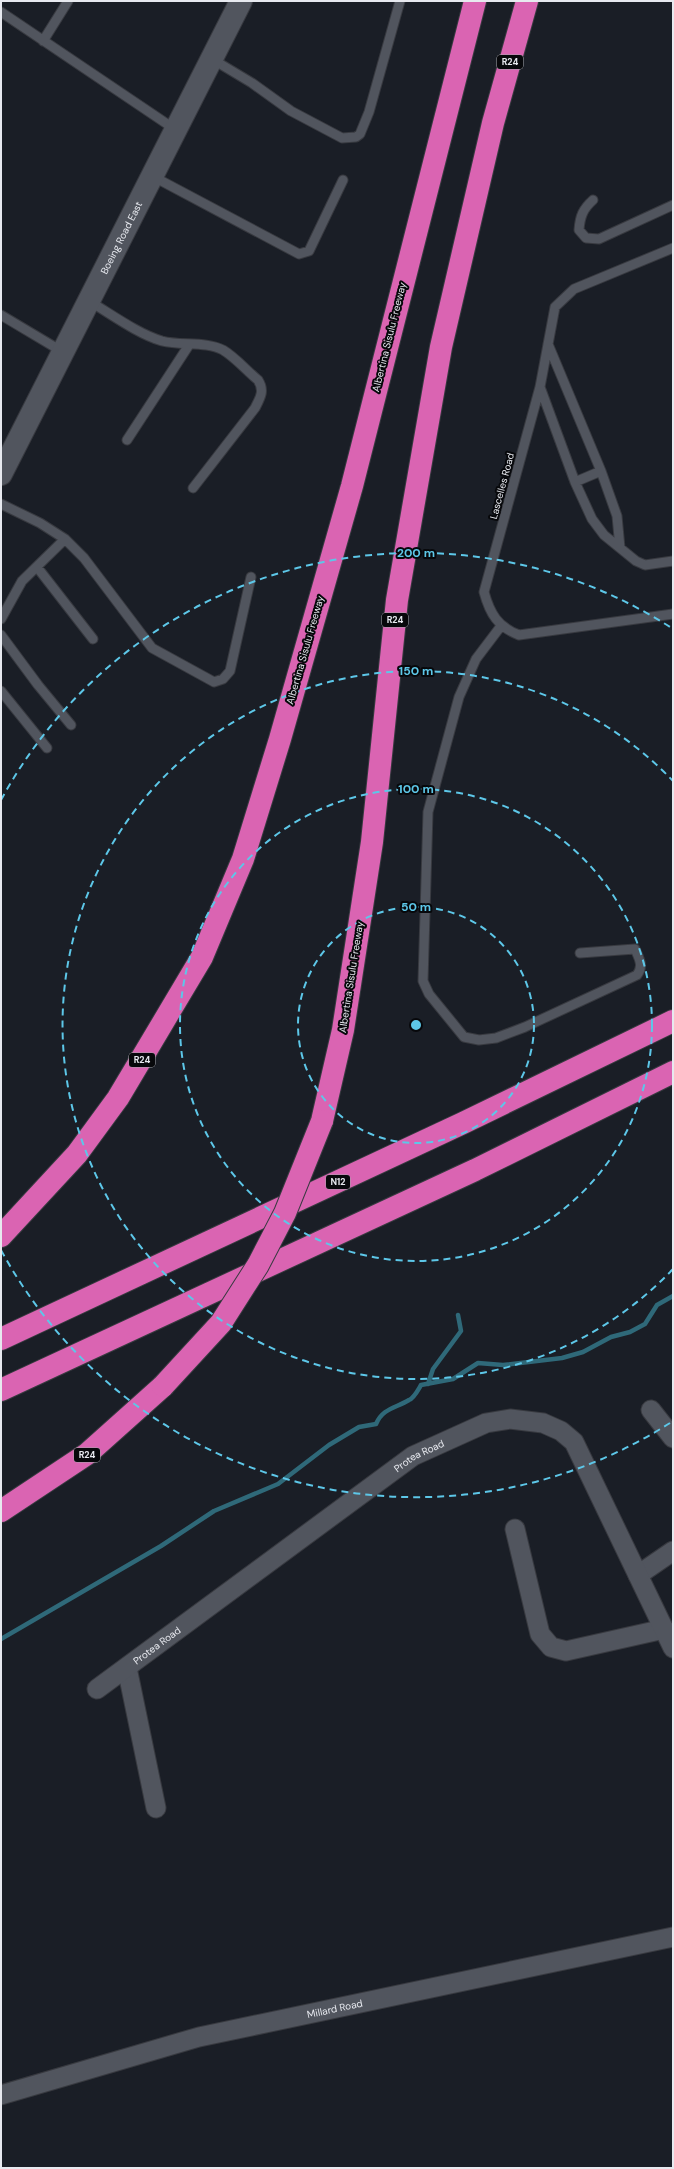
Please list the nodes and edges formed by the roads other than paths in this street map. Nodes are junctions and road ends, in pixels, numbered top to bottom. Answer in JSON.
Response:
{"nodes":[{"id":1,"x":68,"y":1,"type":"edge"},
{"id":2,"x":241,"y":1,"type":"edge"},
{"id":3,"x":400,"y":1,"type":"edge"},
{"id":4,"x":475,"y":1,"type":"edge"},
{"id":5,"x":527,"y":1,"type":"edge"},
{"id":6,"x":1,"y":12,"type":"edge"},
{"id":7,"x":43,"y":40,"type":"junction"},
{"id":8,"x":212,"y":59,"type":"junction"},
{"id":9,"x":176,"y":130,"type":"junction"},
{"id":10,"x":154,"y":177,"type":"junction"},
{"id":11,"x":343,"y":180,"type":"dead end"},
{"id":12,"x":593,"y":200,"type":"dead end"},
{"id":13,"x":673,"y":205,"type":"edge"},
{"id":14,"x":673,"y":248,"type":"edge"},
{"id":15,"x":89,"y":301,"type":"junction"},
{"id":16,"x":1,"y":315,"type":"edge"},
{"id":17,"x":548,"y":344,"type":"junction"},
{"id":18,"x":189,"y":345,"type":"junction"},
{"id":19,"x":63,"y":352,"type":"junction"},
{"id":20,"x":540,"y":387,"type":"junction"},
{"id":21,"x":127,"y":440,"type":"dead end"},
{"id":22,"x":601,"y":471,"type":"junction"},
{"id":23,"x":1,"y":474,"type":"edge"},
{"id":24,"x":576,"y":482,"type":"junction"},
{"id":25,"x":193,"y":488,"type":"dead end"},
{"id":26,"x":1,"y":504,"type":"edge"},
{"id":27,"x":64,"y":539,"type":"junction"},
{"id":28,"x":620,"y":548,"type":"junction"},
{"id":29,"x":673,"y":561,"type":"edge"},
{"id":30,"x":37,"y":568,"type":"junction"},
{"id":31,"x":251,"y":577,"type":"dead end"},
{"id":32,"x":673,"y":614,"type":"edge"},
{"id":33,"x":1,"y":619,"type":"edge"},
{"id":34,"x":501,"y":626,"type":"junction"},
{"id":35,"x":1,"y":635,"type":"edge"},
{"id":36,"x":93,"y":640,"type":"dead end"},
{"id":37,"x":1,"y":691,"type":"edge"},
{"id":38,"x":71,"y":725,"type":"dead end"},
{"id":39,"x":47,"y":748,"type":"dead end"},
{"id":40,"x":580,"y":953,"type":"dead end"},
{"id":41,"x":673,"y":1021,"type":"edge"},
{"id":42,"x":673,"y":1072,"type":"edge"},
{"id":43,"x":1,"y":1236,"type":"edge"},
{"id":44,"x":1,"y":1339,"type":"edge"},
{"id":45,"x":1,"y":1390,"type":"edge"},
{"id":46,"x":651,"y":1410,"type":"dead end"},
{"id":47,"x":673,"y":1438,"type":"edge"},
{"id":48,"x":1,"y":1511,"type":"edge"},
{"id":49,"x":515,"y":1529,"type":"dead end"},
{"id":50,"x":673,"y":1551,"type":"edge"},
{"id":51,"x":638,"y":1575,"type":"junction"},
{"id":52,"x":664,"y":1628,"type":"junction"},
{"id":53,"x":673,"y":1648,"type":"edge"},
{"id":54,"x":127,"y":1668,"type":"junction"},
{"id":55,"x":97,"y":1689,"type":"dead end"},
{"id":56,"x":156,"y":1808,"type":"dead end"},
{"id":57,"x":673,"y":1937,"type":"edge"},
{"id":58,"x":1,"y":2095,"type":"edge"}],
"edges":[{"from":1,"to":7,"type":"lane"},
{"from":2,"to":8,"type":"street","name":"Boeing Road East"},
{"from":3,"to":8,"type":"lane"},
{"from":4,"to":43,"type":"highway","name":"Albertina Sisulu Freeway","number":"R24"},
{"from":5,"to":48,"type":"highway","name":"Albertina Sisulu Freeway","number":"R24","bridge":true},
{"from":6,"to":7,"type":"lane"},
{"from":7,"to":9,"type":"lane"},
{"from":8,"to":9,"type":"street","name":"Boeing Road East"},
{"from":9,"to":10,"type":"street","name":"Boeing Road East"},
{"from":10,"to":11,"type":"lane"},
{"from":10,"to":15,"type":"street","name":"Boeing Road East"},
{"from":12,"to":13,"type":"lane"},
{"from":14,"to":17,"type":"lane","name":"Lascelles Road"},
{"from":15,"to":18,"type":"lane"},
{"from":15,"to":19,"type":"street","name":"Boeing Road East"},
{"from":16,"to":19,"type":"lane"},
{"from":17,"to":20,"type":"lane","name":"Lascelles Road"},
{"from":17,"to":22,"type":"lane"},
{"from":18,"to":21,"type":"lane"},
{"from":18,"to":25,"type":"lane"},
{"from":19,"to":23,"type":"street","name":"Boeing Road East"},
{"from":20,"to":24,"type":"lane"},
{"from":20,"to":34,"type":"lane","name":"Lascelles Road"},
{"from":22,"to":24,"type":"lane"},
{"from":22,"to":28,"type":"lane"},
{"from":24,"to":28,"type":"lane"},
{"from":26,"to":27,"type":"lane"},
{"from":27,"to":30,"type":"lane"},
{"from":27,"to":31,"type":"lane"},
{"from":28,"to":29,"type":"lane"},
{"from":30,"to":33,"type":"lane"},
{"from":30,"to":36,"type":"lane"},
{"from":32,"to":34,"type":"lane","name":"Lascelles Road"},
{"from":34,"to":40,"type":"lane"},
{"from":35,"to":38,"type":"lane"},
{"from":37,"to":39,"type":"lane"},
{"from":41,"to":44,"type":"highway","number":"N12"},
{"from":42,"to":45,"type":"highway"},
{"from":46,"to":47,"type":"street"},
{"from":49,"to":52,"type":"street"},
{"from":50,"to":51,"type":"street"},
{"from":51,"to":52,"type":"street","name":"Protea Road"},
{"from":51,"to":54,"type":"street","name":"Protea Road"},
{"from":52,"to":53,"type":"street","name":"Protea Road"},
{"from":54,"to":55,"type":"street","name":"Protea Road"},
{"from":54,"to":56,"type":"street"},
{"from":57,"to":58,"type":"street","name":"Millard Road"}]}
